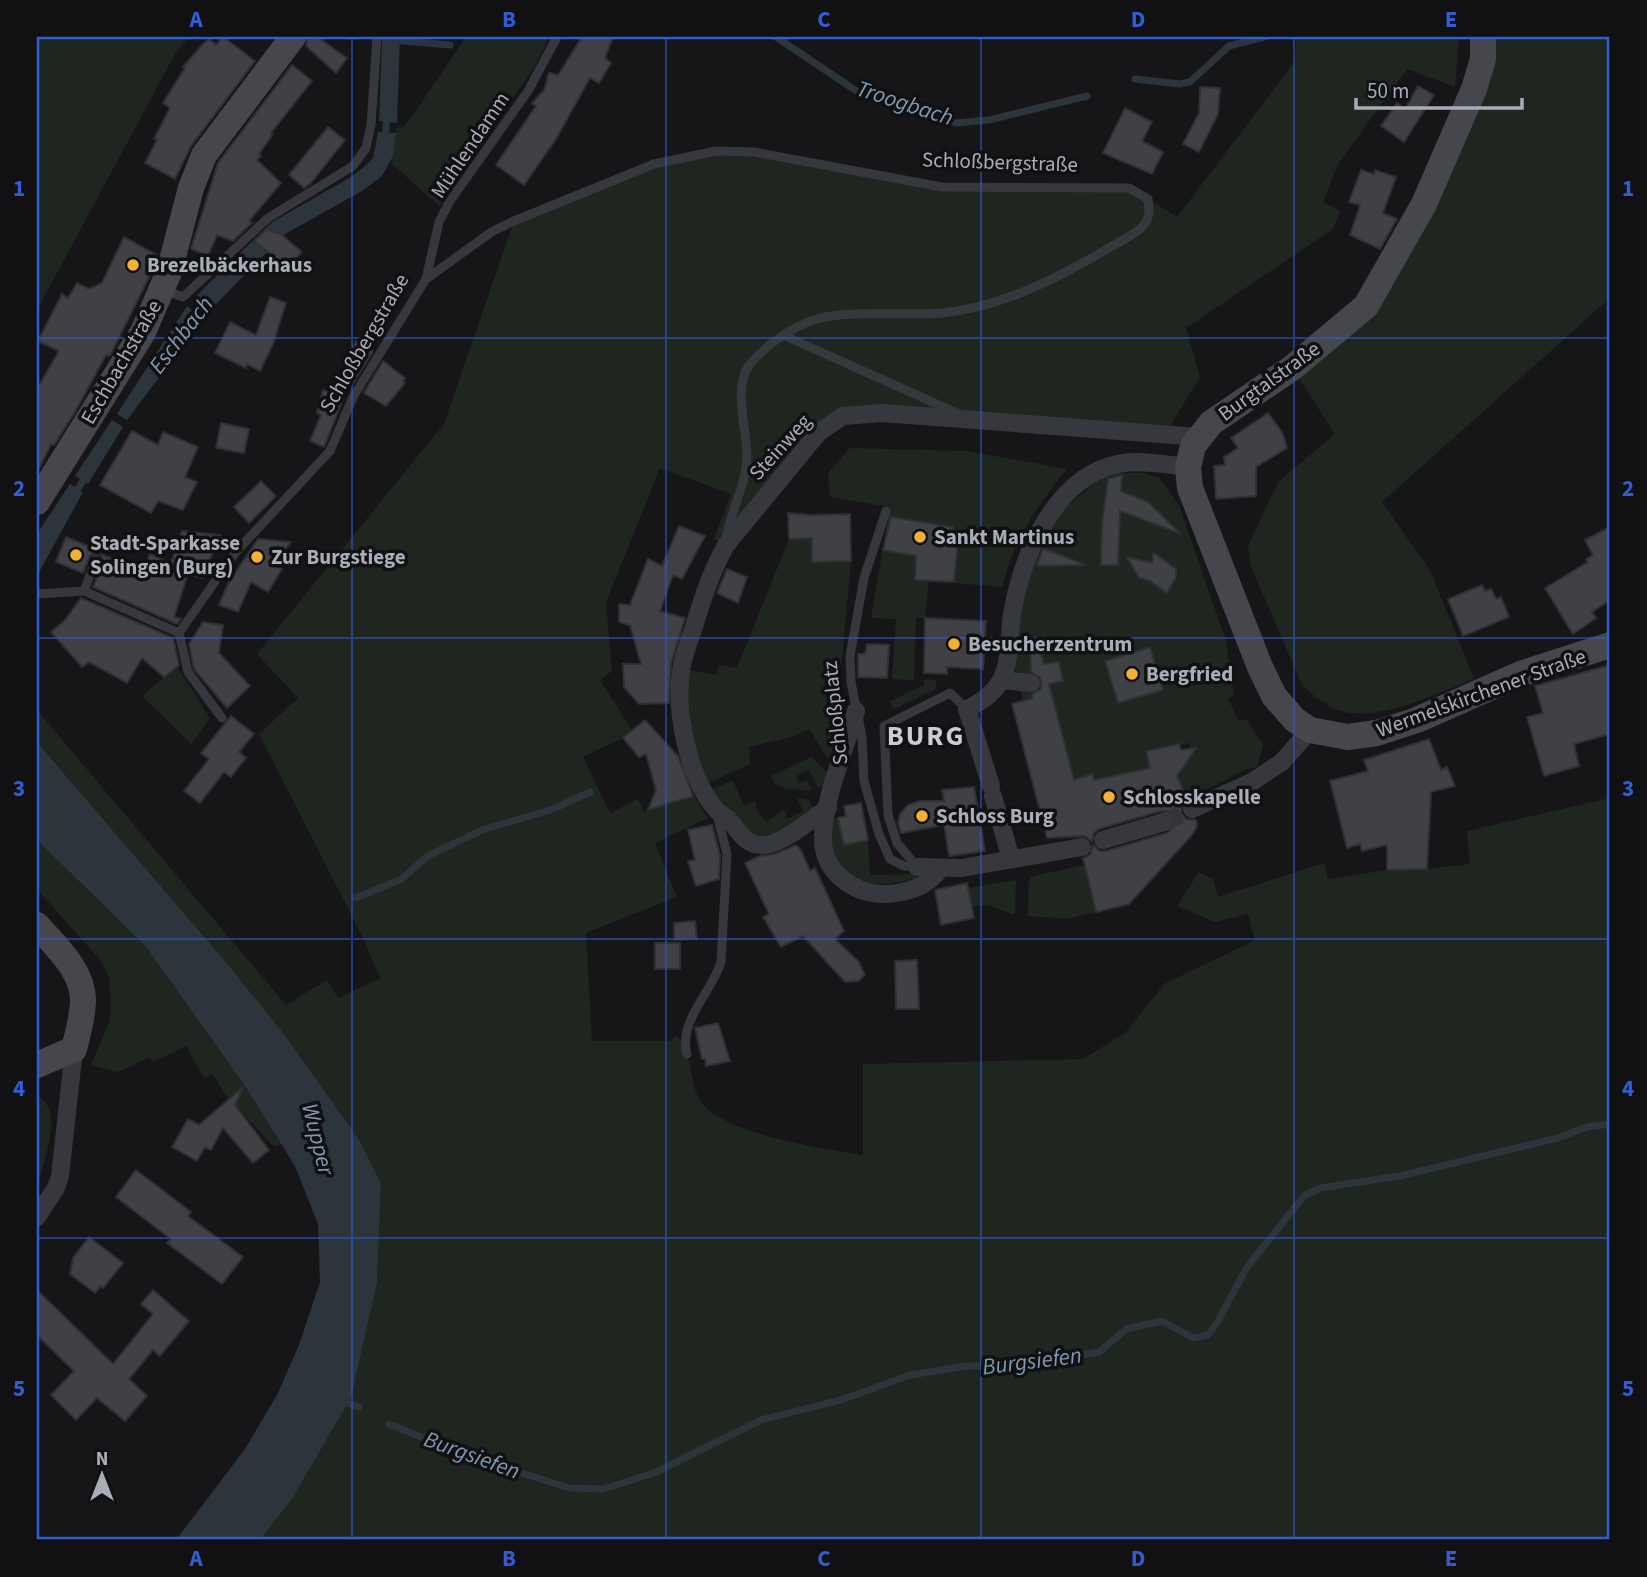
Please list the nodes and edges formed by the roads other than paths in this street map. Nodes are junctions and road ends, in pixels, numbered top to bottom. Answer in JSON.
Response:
{"nodes":[{"id":1,"x":293,"y":37,"type":"edge"},
{"id":2,"x":377,"y":37,"type":"edge"},
{"id":3,"x":557,"y":37,"type":"edge"},
{"id":4,"x":1483,"y":37,"type":"edge"},
{"id":5,"x":426,"y":279,"type":"junction"},
{"id":6,"x":162,"y":289,"type":"junction"},
{"id":7,"x":783,"y":335,"type":"junction"},
{"id":8,"x":970,"y":419,"type":"junction"},
{"id":9,"x":1199,"y":437,"type":"junction"},
{"id":10,"x":1188,"y":467,"type":"junction"},
{"id":11,"x":37,"y":502,"type":"edge"},
{"id":12,"x":886,"y":511,"type":"dead end"},
{"id":13,"x":726,"y":545,"type":"junction"},
{"id":14,"x":96,"y":559,"type":"dead end"},
{"id":15,"x":84,"y":591,"type":"junction"},
{"id":16,"x":37,"y":594,"type":"edge"},
{"id":17,"x":180,"y":633,"type":"junction"},
{"id":18,"x":1610,"y":645,"type":"edge"},
{"id":19,"x":1001,"y":680,"type":"junction"},
{"id":20,"x":1031,"y":683,"type":"dead end"},
{"id":21,"x":967,"y":709,"type":"junction"},
{"id":22,"x":856,"y":712,"type":"junction"},
{"id":23,"x":222,"y":718,"type":"dead end"},
{"id":24,"x":1310,"y":730,"type":"junction"},
{"id":25,"x":828,"y":807,"type":"junction"},
{"id":26,"x":1192,"y":809,"type":"tunnel mouth"},
{"id":27,"x":716,"y":810,"type":"junction"},
{"id":28,"x":1164,"y":822,"type":"tunnel mouth"},
{"id":29,"x":1103,"y":840,"type":"dead end"},
{"id":30,"x":1082,"y":847,"type":"dead end"},
{"id":31,"x":1011,"y":859,"type":"junction"},
{"id":32,"x":917,"y":867,"type":"junction"},
{"id":33,"x":940,"y":869,"type":"junction"},
{"id":34,"x":37,"y":925,"type":"edge"},
{"id":35,"x":74,"y":1049,"type":"junction"},
{"id":36,"x":687,"y":1054,"type":"dead end"},
{"id":37,"x":37,"y":1065,"type":"edge"},
{"id":38,"x":37,"y":1217,"type":"edge"}],
"edges":[{"from":1,"to":6,"type":"main road","name":"Eschbachstraße"},
{"from":2,"to":6,"type":"lane"},
{"from":3,"to":5,"type":"lane","name":"Mühlendamm"},
{"from":4,"to":9,"type":"main road","name":"Burgtalstraße"},
{"from":5,"to":7,"type":"lane","name":"Schloßbergstraße"},
{"from":5,"to":17,"type":"lane","name":"Schloßbergstraße"},
{"from":6,"to":11,"type":"main road","name":"Eschbachstraße"},
{"from":7,"to":8,"type":"lane"},
{"from":7,"to":13,"type":"lane","name":"Steinweg"},
{"from":8,"to":9,"type":"street"},
{"from":8,"to":13,"type":"street","name":"Steinweg"},
{"from":9,"to":10,"type":"main road","name":"Burgtalstraße"},
{"from":10,"to":19,"type":"street"},
{"from":10,"to":24,"type":"main road"},
{"from":12,"to":22,"type":"lane","name":"Schloßplatz"},
{"from":13,"to":27,"type":"street","name":"Steinweg"},
{"from":14,"to":15,"type":"lane"},
{"from":15,"to":16,"type":"lane"},
{"from":15,"to":17,"type":"lane"},
{"from":17,"to":23,"type":"lane"},
{"from":18,"to":24,"type":"main road","name":"Wermelskirchener Straße"},
{"from":19,"to":20,"type":"street"},
{"from":19,"to":21,"type":"street"},
{"from":21,"to":31,"type":"street"},
{"from":21,"to":32,"type":"lane"},
{"from":22,"to":25,"type":"street"},
{"from":22,"to":32,"type":"lane","name":"Schloßplatz"},
{"from":24,"to":26,"type":"street"},
{"from":25,"to":27,"type":"street","name":"Steinweg"},
{"from":25,"to":33,"type":"street"},
{"from":27,"to":36,"type":"lane","name":"Steinweg"},
{"from":28,"to":29,"type":"street"},
{"from":30,"to":31,"type":"street","name":"Schloßplatz"},
{"from":31,"to":33,"type":"street","name":"Schloßplatz"},
{"from":32,"to":33,"type":"street","name":"Schloßplatz"},
{"from":34,"to":35,"type":"main road"},
{"from":35,"to":37,"type":"main road"},
{"from":35,"to":38,"type":"street"}]}
